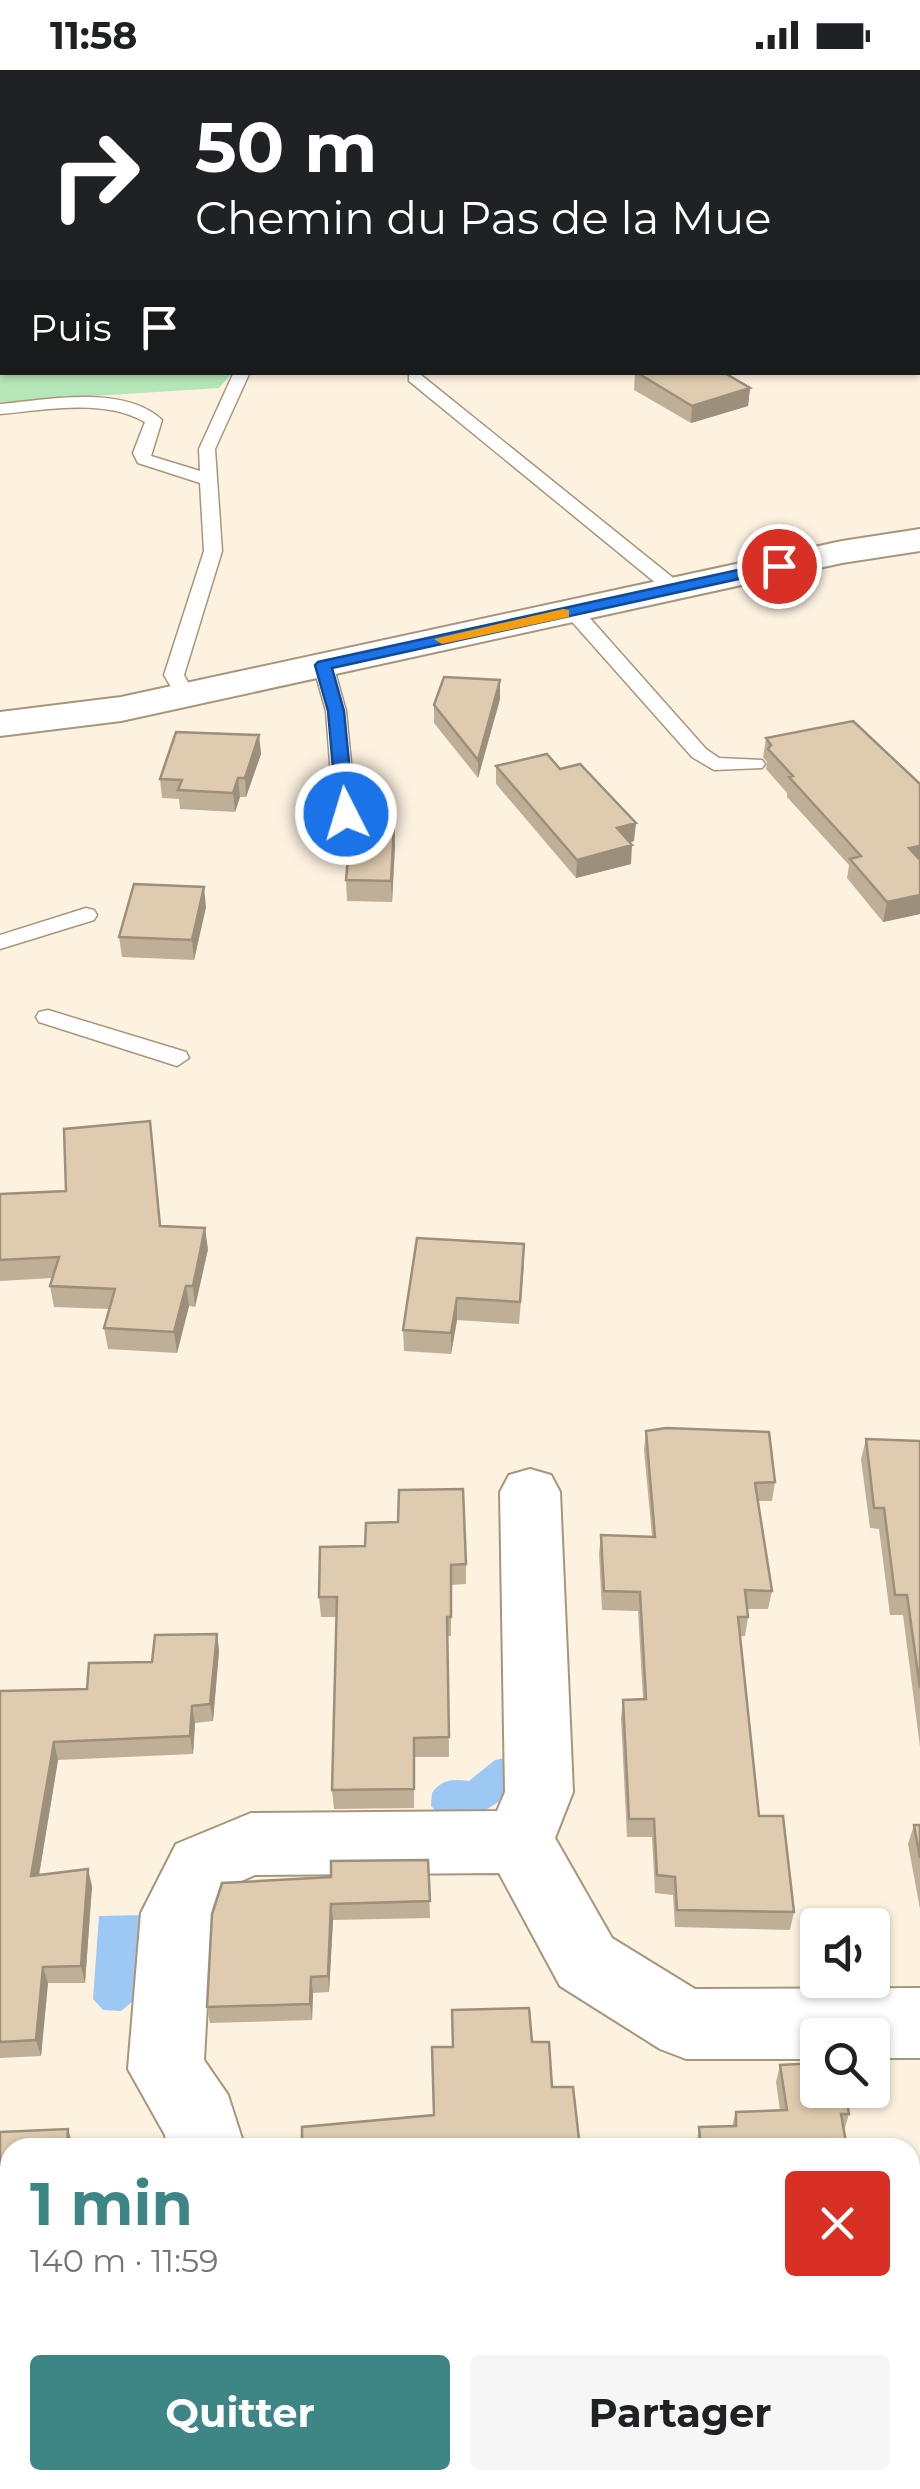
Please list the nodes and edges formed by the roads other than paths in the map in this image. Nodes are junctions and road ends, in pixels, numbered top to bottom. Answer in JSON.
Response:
{"nodes":[{"id":1,"x":241,"y":375,"type":"edge"},
{"id":2,"x":415,"y":378,"type":"dead end"},
{"id":3,"x":0,"y":409,"type":"edge"},
{"id":4,"x":210,"y":480,"type":"junction"},
{"id":5,"x":920,"y":540,"type":"edge"},
{"id":6,"x":675,"y":589,"type":"junction"},
{"id":7,"x":573,"y":611,"type":"junction"},
{"id":8,"x":323,"y":665,"type":"junction"},
{"id":9,"x":185,"y":695,"type":"junction"},
{"id":10,"x":0,"y":724,"type":"edge"},
{"id":11,"x":754,"y":764,"type":"dead end"},
{"id":12,"x":346,"y":814,"type":"dead end"},
{"id":13,"x":86,"y":915,"type":"dead end"},
{"id":14,"x":0,"y":942,"type":"edge"},
{"id":15,"x":48,"y":1017,"type":"dead end"},
{"id":16,"x":176,"y":1058,"type":"dead end"},
{"id":17,"x":530,"y":1492,"type":"dead end"},
{"id":18,"x":518,"y":1842,"type":"junction"},
{"id":19,"x":920,"y":2024,"type":"edge"},
{"id":20,"x":204,"y":2138,"type":"edge"}],
"edges":[{"from":1,"to":4,"type":"lane"},
{"from":2,"to":6,"type":"lane"},
{"from":3,"to":4,"type":"lane"},
{"from":4,"to":9,"type":"lane"},
{"from":5,"to":6,"type":"street"},
{"from":6,"to":7,"type":"street"},
{"from":7,"to":8,"type":"street"},
{"from":7,"to":11,"type":"lane"},
{"from":8,"to":9,"type":"street"},
{"from":8,"to":12,"type":"lane"},
{"from":9,"to":10,"type":"street"},
{"from":13,"to":14,"type":"lane"},
{"from":15,"to":16,"type":"lane"},
{"from":17,"to":18,"type":"street"},
{"from":18,"to":19,"type":"street"},
{"from":18,"to":20,"type":"street"}]}
